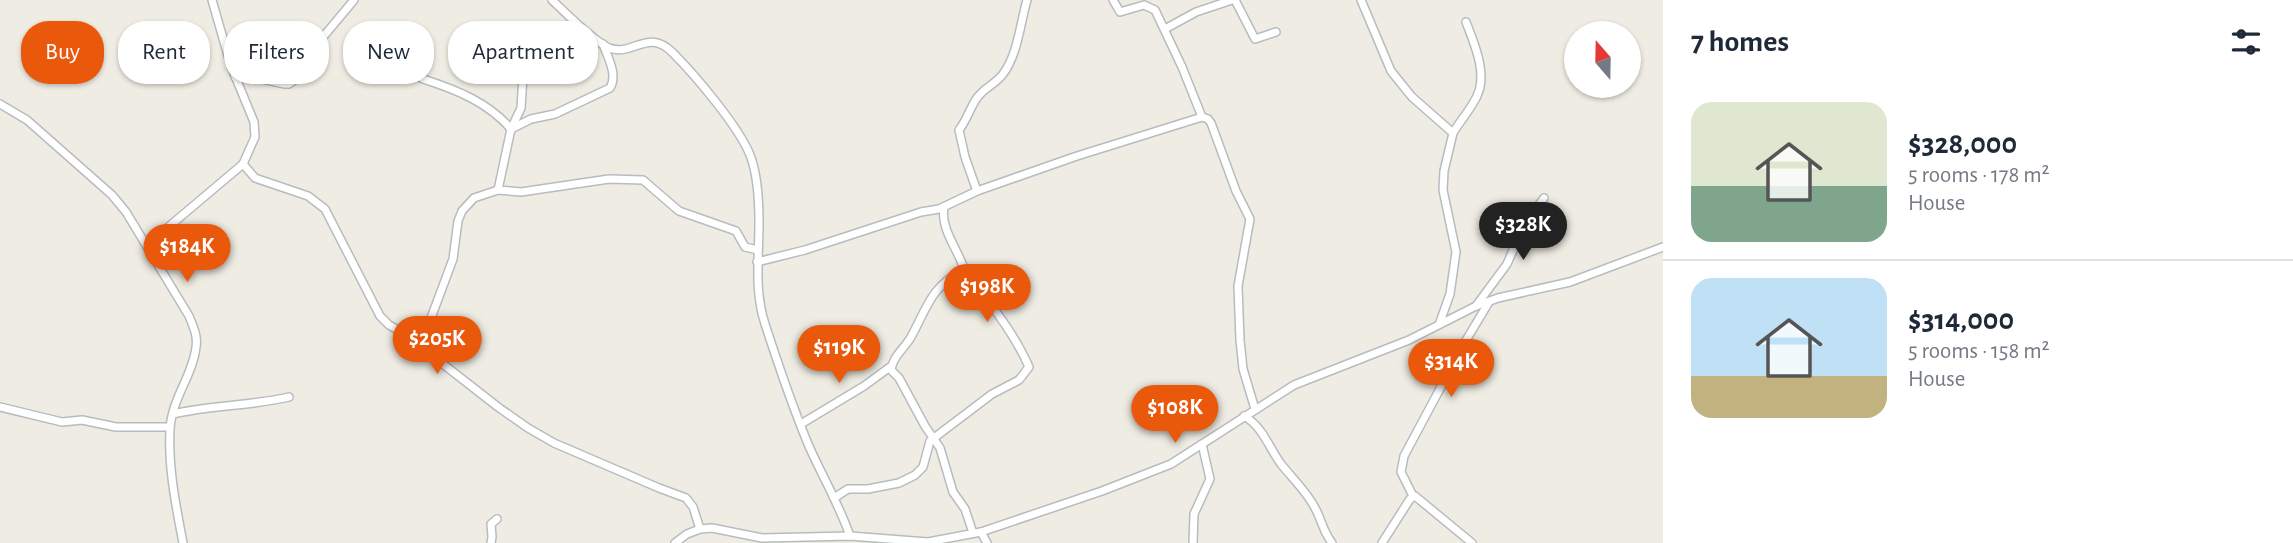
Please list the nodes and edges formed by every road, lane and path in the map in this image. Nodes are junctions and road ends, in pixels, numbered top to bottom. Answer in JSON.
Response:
{"nodes":[{"id":1,"x":212,"y":0,"type":"edge"},
{"id":2,"x":354,"y":0,"type":"edge"},
{"id":3,"x":552,"y":0,"type":"edge"},
{"id":4,"x":1027,"y":0,"type":"edge"},
{"id":5,"x":1113,"y":0,"type":"edge"},
{"id":6,"x":1233,"y":0,"type":"edge"},
{"id":7,"x":1361,"y":0,"type":"edge"},
{"id":8,"x":1466,"y":22,"type":"dead end"},
{"id":9,"x":1165,"y":29,"type":"junction"},
{"id":10,"x":329,"y":31,"type":"edge"},
{"id":11,"x":1276,"y":32,"type":"dead end"},
{"id":12,"x":224,"y":39,"type":"edge"},
{"id":13,"x":603,"y":44,"type":"junction"},
{"id":14,"x":434,"y":83,"type":"edge"},
{"id":15,"x":239,"y":84,"type":"edge"},
{"id":16,"x":522,"y":84,"type":"edge"},
{"id":17,"x":0,"y":104,"type":"edge"},
{"id":18,"x":1202,"y":117,"type":"junction"},
{"id":19,"x":511,"y":129,"type":"junction"},
{"id":20,"x":1453,"y":133,"type":"junction"},
{"id":21,"x":243,"y":164,"type":"junction"},
{"id":22,"x":498,"y":190,"type":"junction"},
{"id":23,"x":978,"y":191,"type":"junction"},
{"id":24,"x":1544,"y":198,"type":"dead end"},
{"id":25,"x":944,"y":207,"type":"junction"},
{"id":26,"x":147,"y":245,"type":"junction"},
{"id":27,"x":1663,"y":247,"type":"edge"},
{"id":28,"x":758,"y":250,"type":"junction"},
{"id":29,"x":757,"y":262,"type":"junction"},
{"id":30,"x":964,"y":270,"type":"junction"},
{"id":31,"x":1490,"y":301,"type":"junction"},
{"id":32,"x":1476,"y":306,"type":"junction"},
{"id":33,"x":1440,"y":323,"type":"junction"},
{"id":34,"x":434,"y":357,"type":"junction"},
{"id":35,"x":890,"y":367,"type":"junction"},
{"id":36,"x":289,"y":397,"type":"dead end"},
{"id":37,"x":0,"y":407,"type":"edge"},
{"id":38,"x":1255,"y":409,"type":"junction"},
{"id":39,"x":173,"y":414,"type":"junction"},
{"id":40,"x":1244,"y":416,"type":"junction"},
{"id":41,"x":801,"y":425,"type":"junction"},
{"id":42,"x":169,"y":427,"type":"junction"},
{"id":43,"x":934,"y":439,"type":"junction"},
{"id":44,"x":1202,"y":444,"type":"junction"},
{"id":45,"x":1413,"y":496,"type":"junction"},
{"id":46,"x":834,"y":498,"type":"junction"},
{"id":47,"x":497,"y":519,"type":"dead end"},
{"id":48,"x":700,"y":529,"type":"junction"},
{"id":49,"x":977,"y":533,"type":"junction"},
{"id":50,"x":850,"y":536,"type":"junction"},
{"id":51,"x":755,"y":540,"type":"edge"},
{"id":52,"x":183,"y":543,"type":"edge"},
{"id":53,"x":491,"y":543,"type":"edge"},
{"id":54,"x":676,"y":543,"type":"edge"},
{"id":55,"x":987,"y":543,"type":"edge"},
{"id":56,"x":1193,"y":543,"type":"edge"},
{"id":57,"x":1332,"y":543,"type":"edge"},
{"id":58,"x":1382,"y":543,"type":"edge"},
{"id":59,"x":1472,"y":543,"type":"edge"}],
"edges":[{"from":1,"to":12,"type":"street"},
{"from":2,"to":10,"type":"street"},
{"from":3,"to":13,"type":"street"},
{"from":4,"to":23,"type":"street"},
{"from":5,"to":9,"type":"street"},
{"from":6,"to":9,"type":"street"},
{"from":6,"to":11,"type":"street"},
{"from":7,"to":20,"type":"street"},
{"from":8,"to":20,"type":"street"},
{"from":9,"to":18,"type":"street"},
{"from":13,"to":19,"type":"street"},
{"from":13,"to":28,"type":"street"},
{"from":14,"to":19,"type":"street"},
{"from":15,"to":21,"type":"street"},
{"from":16,"to":19,"type":"street"},
{"from":17,"to":26,"type":"street"},
{"from":18,"to":23,"type":"street"},
{"from":18,"to":38,"type":"street"},
{"from":19,"to":22,"type":"street"},
{"from":20,"to":33,"type":"street"},
{"from":21,"to":26,"type":"street"},
{"from":21,"to":34,"type":"street"},
{"from":22,"to":28,"type":"street"},
{"from":22,"to":34,"type":"street"},
{"from":23,"to":25,"type":"street"},
{"from":24,"to":32,"type":"street"},
{"from":25,"to":29,"type":"street"},
{"from":25,"to":30,"type":"street"},
{"from":26,"to":39,"type":"street"},
{"from":27,"to":31,"type":"street"},
{"from":28,"to":29,"type":"street"},
{"from":29,"to":41,"type":"street"},
{"from":30,"to":35,"type":"street"},
{"from":30,"to":43,"type":"street"},
{"from":31,"to":32,"type":"street"},
{"from":31,"to":45,"type":"street"},
{"from":32,"to":33,"type":"street"},
{"from":33,"to":38,"type":"street"},
{"from":34,"to":48,"type":"street"},
{"from":35,"to":41,"type":"street"},
{"from":35,"to":43,"type":"street"},
{"from":36,"to":39,"type":"street"},
{"from":37,"to":42,"type":"street"},
{"from":38,"to":40,"type":"street"},
{"from":39,"to":42,"type":"street"},
{"from":40,"to":44,"type":"street"},
{"from":40,"to":57,"type":"street"},
{"from":41,"to":46,"type":"street"},
{"from":42,"to":52,"type":"street"},
{"from":43,"to":46,"type":"street"},
{"from":43,"to":49,"type":"street"},
{"from":44,"to":49,"type":"street"},
{"from":44,"to":56,"type":"street"},
{"from":45,"to":58,"type":"street"},
{"from":45,"to":59,"type":"street"},
{"from":46,"to":50,"type":"street"},
{"from":47,"to":53,"type":"street"},
{"from":48,"to":51,"type":"street"},
{"from":48,"to":54,"type":"street"},
{"from":49,"to":50,"type":"street"},
{"from":49,"to":55,"type":"street"},
{"from":50,"to":51,"type":"street"}]}
